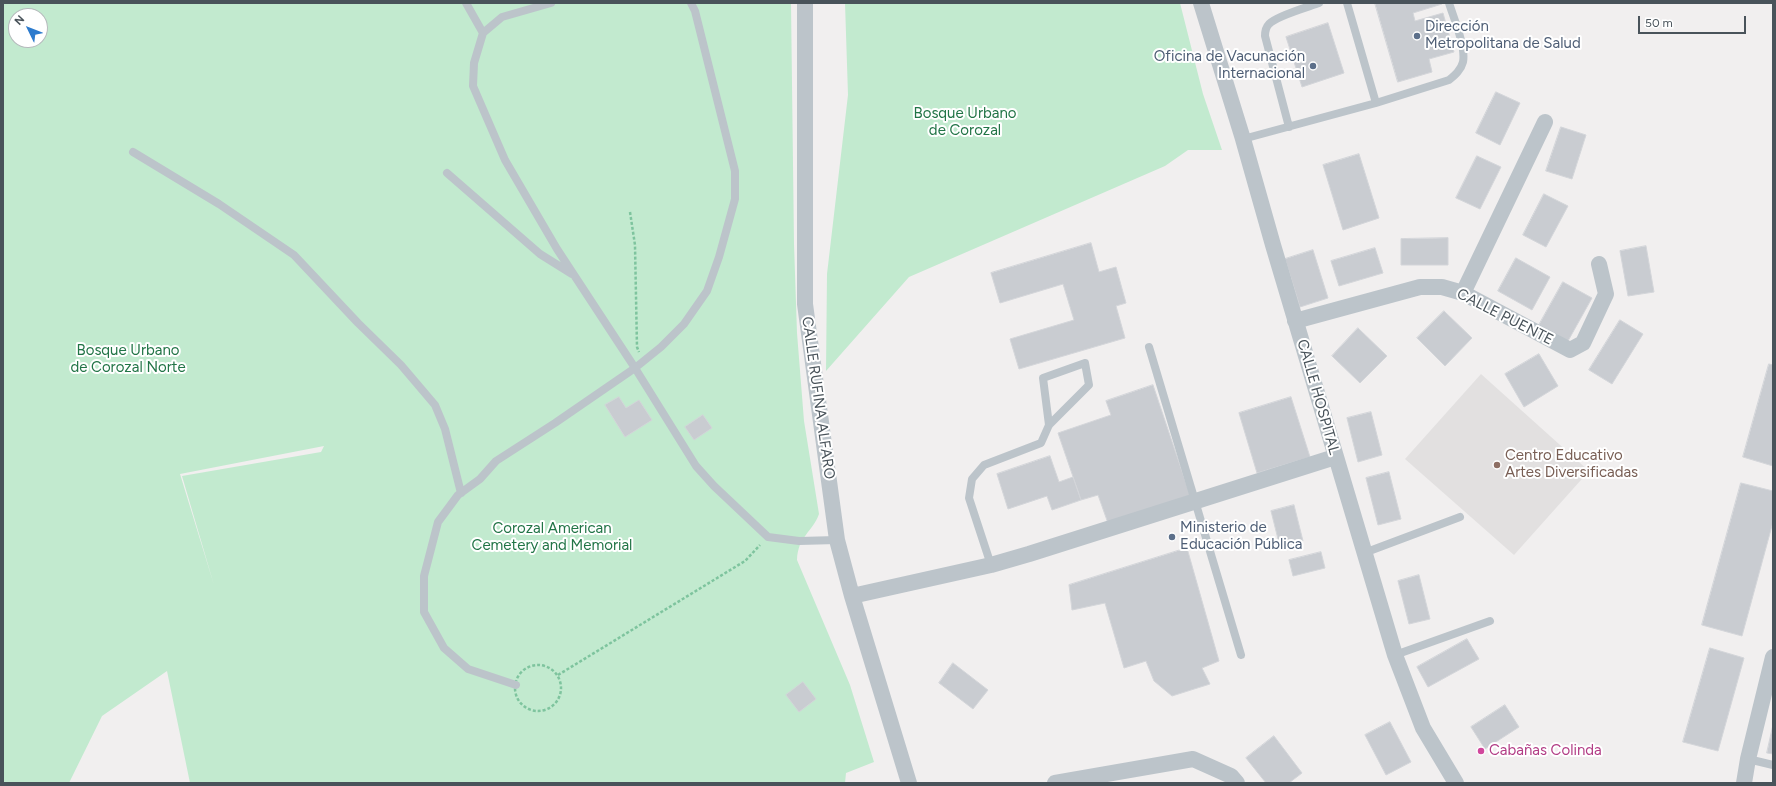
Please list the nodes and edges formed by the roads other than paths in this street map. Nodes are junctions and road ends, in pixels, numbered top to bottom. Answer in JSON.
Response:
{"nodes":[{"id":1,"x":466,"y":3,"type":"edge"},
{"id":2,"x":551,"y":3,"type":"edge"},
{"id":3,"x":691,"y":3,"type":"edge"},
{"id":4,"x":805,"y":3,"type":"edge"},
{"id":5,"x":1200,"y":3,"type":"edge"},
{"id":6,"x":1319,"y":3,"type":"edge"},
{"id":7,"x":1347,"y":3,"type":"edge"},
{"id":8,"x":1449,"y":3,"type":"edge"},
{"id":9,"x":483,"y":33,"type":"junction"},
{"id":10,"x":1376,"y":103,"type":"junction"},
{"id":11,"x":1545,"y":122,"type":"dead end"},
{"id":12,"x":1290,"y":127,"type":"junction"},
{"id":13,"x":1243,"y":140,"type":"junction"},
{"id":14,"x":134,"y":152,"type":"dead end"},
{"id":15,"x":447,"y":173,"type":"dead end"},
{"id":16,"x":1598,"y":264,"type":"dead end"},
{"id":17,"x":575,"y":275,"type":"junction"},
{"id":18,"x":1464,"y":292,"type":"junction"},
{"id":19,"x":1295,"y":321,"type":"junction"},
{"id":20,"x":1149,"y":347,"type":"dead end"},
{"id":21,"x":635,"y":368,"type":"junction"},
{"id":22,"x":1049,"y":424,"type":"junction"},
{"id":23,"x":1335,"y":457,"type":"junction"},
{"id":24,"x":461,"y":493,"type":"junction"},
{"id":25,"x":1195,"y":500,"type":"junction"},
{"id":26,"x":1460,"y":517,"type":"dead end"},
{"id":27,"x":838,"y":540,"type":"junction"},
{"id":28,"x":1364,"y":553,"type":"junction"},
{"id":29,"x":991,"y":564,"type":"junction"},
{"id":30,"x":852,"y":596,"type":"junction"},
{"id":31,"x":1490,"y":621,"type":"dead end"},
{"id":32,"x":1241,"y":655,"type":"dead end"},
{"id":33,"x":1395,"y":655,"type":"junction"},
{"id":34,"x":1773,"y":657,"type":"edge"},
{"id":35,"x":516,"y":685,"type":"road end"},
{"id":36,"x":1748,"y":759,"type":"junction"},
{"id":37,"x":1773,"y":765,"type":"edge"},
{"id":38,"x":909,"y":783,"type":"edge"},
{"id":39,"x":1055,"y":783,"type":"edge"},
{"id":40,"x":1237,"y":783,"type":"edge"},
{"id":41,"x":1456,"y":783,"type":"edge"},
{"id":42,"x":1744,"y":783,"type":"edge"}],
"edges":[{"from":1,"to":9,"type":"lane"},
{"from":2,"to":9,"type":"lane"},
{"from":3,"to":21,"type":"lane"},
{"from":4,"to":27,"type":"street","name":"CALLE RUFINA ALFARO"},
{"from":5,"to":13,"type":"street","name":"CALLE HOSPITAL"},
{"from":6,"to":12,"type":"lane"},
{"from":7,"to":10,"type":"lane"},
{"from":8,"to":10,"type":"lane"},
{"from":9,"to":17,"type":"lane"},
{"from":10,"to":12,"type":"lane"},
{"from":11,"to":18,"type":"street"},
{"from":12,"to":13,"type":"lane"},
{"from":13,"to":19,"type":"street","name":"CALLE HOSPITAL"},
{"from":14,"to":24,"type":"lane"},
{"from":15,"to":17,"type":"lane"},
{"from":16,"to":18,"type":"street","name":"CALLE PUENTE"},
{"from":17,"to":21,"type":"lane"},
{"from":18,"to":19,"type":"street","name":"CALLE PUENTE"},
{"from":19,"to":23,"type":"street","name":"CALLE HOSPITAL"},
{"from":20,"to":25,"type":"lane"},
{"from":21,"to":24,"type":"lane"},
{"from":21,"to":27,"type":"lane"},
{"from":22,"to":22,"type":"lane"},
{"from":22,"to":29,"type":"lane"},
{"from":23,"to":25,"type":"street"},
{"from":23,"to":28,"type":"street","name":"CALLE HOSPITAL"},
{"from":24,"to":35,"type":"lane"},
{"from":25,"to":29,"type":"street"},
{"from":25,"to":32,"type":"lane"},
{"from":26,"to":28,"type":"lane"},
{"from":27,"to":30,"type":"street","name":"CALLE RUFINA ALFARO"},
{"from":28,"to":33,"type":"street","name":"CALLE HOSPITAL"},
{"from":29,"to":30,"type":"street"},
{"from":30,"to":38,"type":"street","name":"CALLE RUFINA ALFARO"},
{"from":31,"to":33,"type":"lane"},
{"from":33,"to":41,"type":"street","name":"CALLE HOSPITAL"},
{"from":34,"to":36,"type":"street"},
{"from":36,"to":37,"type":"lane"},
{"from":36,"to":42,"type":"street"},
{"from":39,"to":40,"type":"street"}]}
